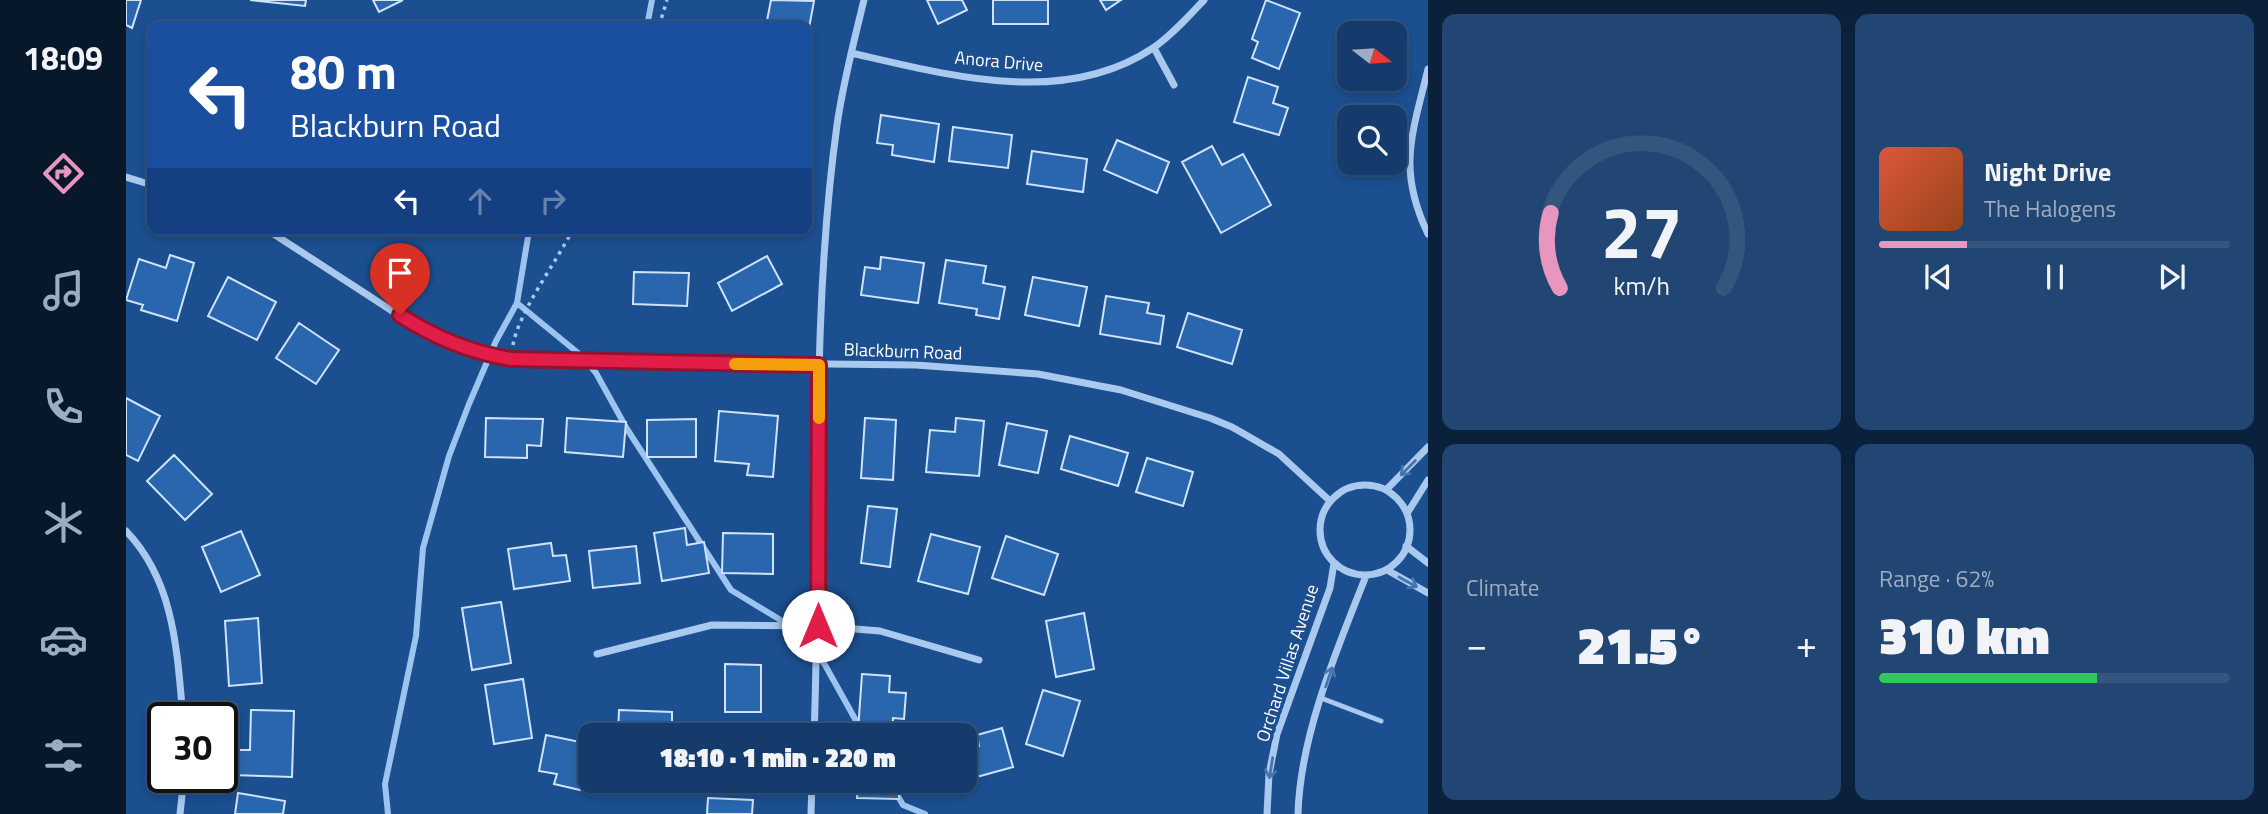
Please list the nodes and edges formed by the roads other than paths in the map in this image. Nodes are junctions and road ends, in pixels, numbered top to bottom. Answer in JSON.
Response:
{"nodes":[{"id":1,"x":864,"y":0,"type":"edge"},
{"id":2,"x":1204,"y":0,"type":"edge"},
{"id":3,"x":1154,"y":48,"type":"junction"},
{"id":4,"x":851,"y":52,"type":"junction"},
{"id":5,"x":1428,"y":69,"type":"edge"},
{"id":6,"x":1174,"y":85,"type":"dead end"},
{"id":7,"x":126,"y":177,"type":"edge"},
{"id":8,"x":147,"y":183,"type":"edge"},
{"id":9,"x":1428,"y":234,"type":"edge"},
{"id":10,"x":275,"y":235,"type":"edge"},
{"id":11,"x":819,"y":365,"type":"junction"},
{"id":12,"x":1428,"y":447,"type":"edge"},
{"id":13,"x":1428,"y":480,"type":"edge"},
{"id":14,"x":1387,"y":489,"type":"junction"},
{"id":15,"x":1330,"y":501,"type":"junction"},
{"id":16,"x":1408,"y":512,"type":"junction"},
{"id":17,"x":126,"y":531,"type":"edge"},
{"id":18,"x":1406,"y":546,"type":"junction"},
{"id":19,"x":1334,"y":563,"type":"junction"},
{"id":20,"x":1428,"y":563,"type":"edge"},
{"id":21,"x":1387,"y":570,"type":"junction"},
{"id":22,"x":1366,"y":576,"type":"junction"},
{"id":23,"x":1428,"y":593,"type":"edge"},
{"id":24,"x":818,"y":626,"type":"junction"},
{"id":25,"x":597,"y":654,"type":"dead end"},
{"id":26,"x":979,"y":660,"type":"dead end"},
{"id":27,"x":1321,"y":698,"type":"junction"},
{"id":28,"x":181,"y":702,"type":"edge"},
{"id":29,"x":1381,"y":721,"type":"dead end"},
{"id":30,"x":814,"y":723,"type":"edge"},
{"id":31,"x":182,"y":793,"type":"edge"},
{"id":32,"x":812,"y":793,"type":"edge"},
{"id":33,"x":180,"y":814,"type":"edge"},
{"id":34,"x":811,"y":814,"type":"edge"},
{"id":35,"x":1266,"y":814,"type":"edge"},
{"id":36,"x":1298,"y":814,"type":"edge"}],
"edges":[{"from":1,"to":4,"type":"street"},
{"from":2,"to":3,"type":"street","name":"Anora Drive"},
{"from":3,"to":4,"type":"street","name":"Anora Drive"},
{"from":3,"to":6,"type":"street"},
{"from":4,"to":11,"type":"street"},
{"from":5,"to":9,"type":"street"},
{"from":7,"to":8,"type":"street"},
{"from":10,"to":11,"type":"street","name":"Blackburn Road"},
{"from":11,"to":15,"type":"street","name":"Blackburn Road"},
{"from":11,"to":24,"type":"street"},
{"from":12,"to":14,"type":"street","one_way":true},
{"from":13,"to":16,"type":"street"},
{"from":14,"to":15,"type":"street"},
{"from":14,"to":16,"type":"street"},
{"from":15,"to":19,"type":"street"},
{"from":16,"to":18,"type":"street"},
{"from":17,"to":28,"type":"street"},
{"from":18,"to":20,"type":"street"},
{"from":18,"to":21,"type":"street"},
{"from":19,"to":22,"type":"street"},
{"from":19,"to":35,"type":"street","name":"Orchard Villas Avenue","one_way":true},
{"from":21,"to":22,"type":"street"},
{"from":21,"to":23,"type":"street","one_way":true},
{"from":27,"to":22,"type":"street","one_way":true},
{"from":24,"to":25,"type":"street"},
{"from":24,"to":26,"type":"street"},
{"from":24,"to":30,"type":"street"},
{"from":27,"to":29,"type":"lane"},
{"from":27,"to":36,"type":"street"},
{"from":31,"to":33,"type":"street"},
{"from":32,"to":34,"type":"street"}]}
